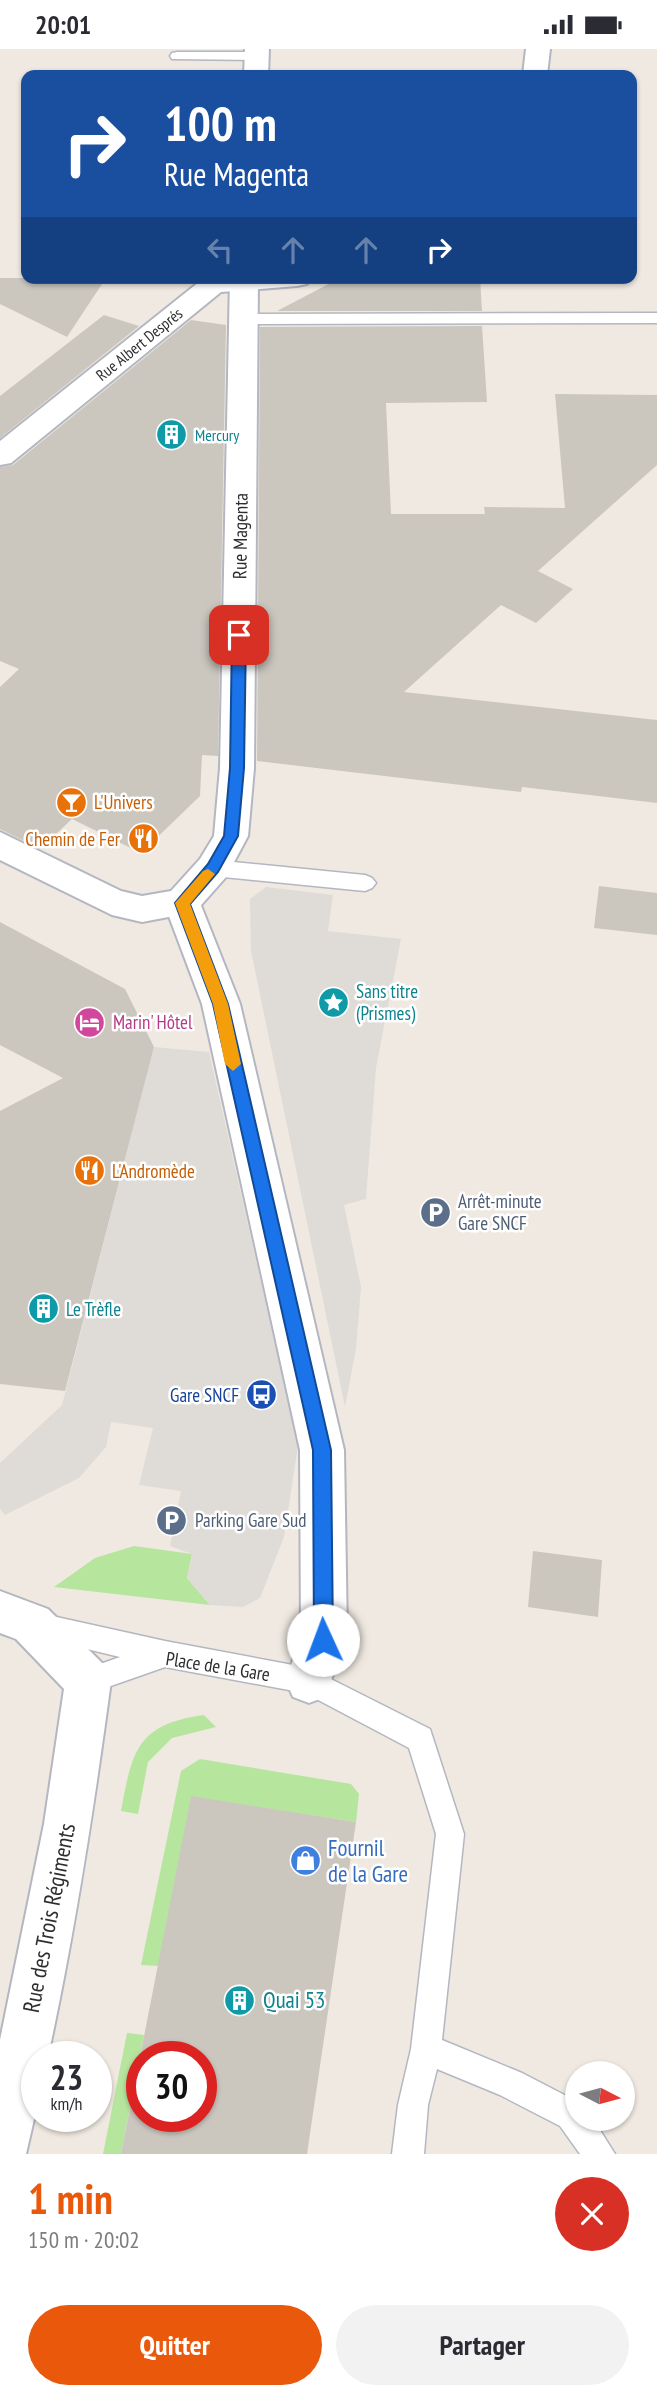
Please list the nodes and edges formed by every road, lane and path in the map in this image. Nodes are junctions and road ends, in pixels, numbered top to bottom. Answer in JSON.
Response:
{"nodes":[{"id":1,"x":538,"y":49,"type":"edge"},
{"id":2,"x":177,"y":56,"type":"dead end"},
{"id":3,"x":256,"y":60,"type":"edge"},
{"id":4,"x":536,"y":70,"type":"edge"},
{"id":5,"x":214,"y":284,"type":"edge"},
{"id":6,"x":244,"y":284,"type":"edge"},
{"id":7,"x":657,"y":318,"type":"edge"},
{"id":8,"x":243,"y":319,"type":"junction"},
{"id":9,"x":0,"y":456,"type":"edge"},
{"id":10,"x":0,"y":845,"type":"edge"},
{"id":11,"x":213,"y":868,"type":"junction"},
{"id":12,"x":366,"y":883,"type":"dead end"},
{"id":13,"x":182,"y":903,"type":"junction"},
{"id":14,"x":16,"y":1618,"type":"edge"},
{"id":15,"x":165,"y":1654,"type":"junction"},
{"id":16,"x":88,"y":1681,"type":"junction"},
{"id":17,"x":309,"y":1681,"type":"junction"},
{"id":18,"x":426,"y":2049,"type":"junction"},
{"id":19,"x":0,"y":2154,"type":"edge"},
{"id":20,"x":408,"y":2154,"type":"edge"},
{"id":21,"x":599,"y":2154,"type":"edge"}],
"edges":[{"from":1,"to":4,"type":"street"},
{"from":2,"to":3,"type":"lane"},
{"from":5,"to":9,"type":"street","name":"Rue Albert Després"},
{"from":6,"to":8,"type":"street","name":"Rue Magenta"},
{"from":7,"to":8,"type":"lane"},
{"from":8,"to":11,"type":"street","name":"Rue Magenta"},
{"from":10,"to":13,"type":"street"},
{"from":11,"to":12,"type":"lane"},
{"from":11,"to":13,"type":"street","name":"Rue Magenta"},
{"from":13,"to":17,"type":"street"},
{"from":14,"to":15,"type":"lane"},
{"from":14,"to":16,"type":"street"},
{"from":15,"to":16,"type":"lane","name":"Place de la Gare"},
{"from":15,"to":17,"type":"lane","name":"Place de la Gare"},
{"from":16,"to":19,"type":"street","name":"Rue des Trois Régiments"},
{"from":17,"to":18,"type":"lane","name":"Place de la Gare"},
{"from":18,"to":20,"type":"lane","name":"Place de la Gare"},
{"from":18,"to":21,"type":"lane"}]}
